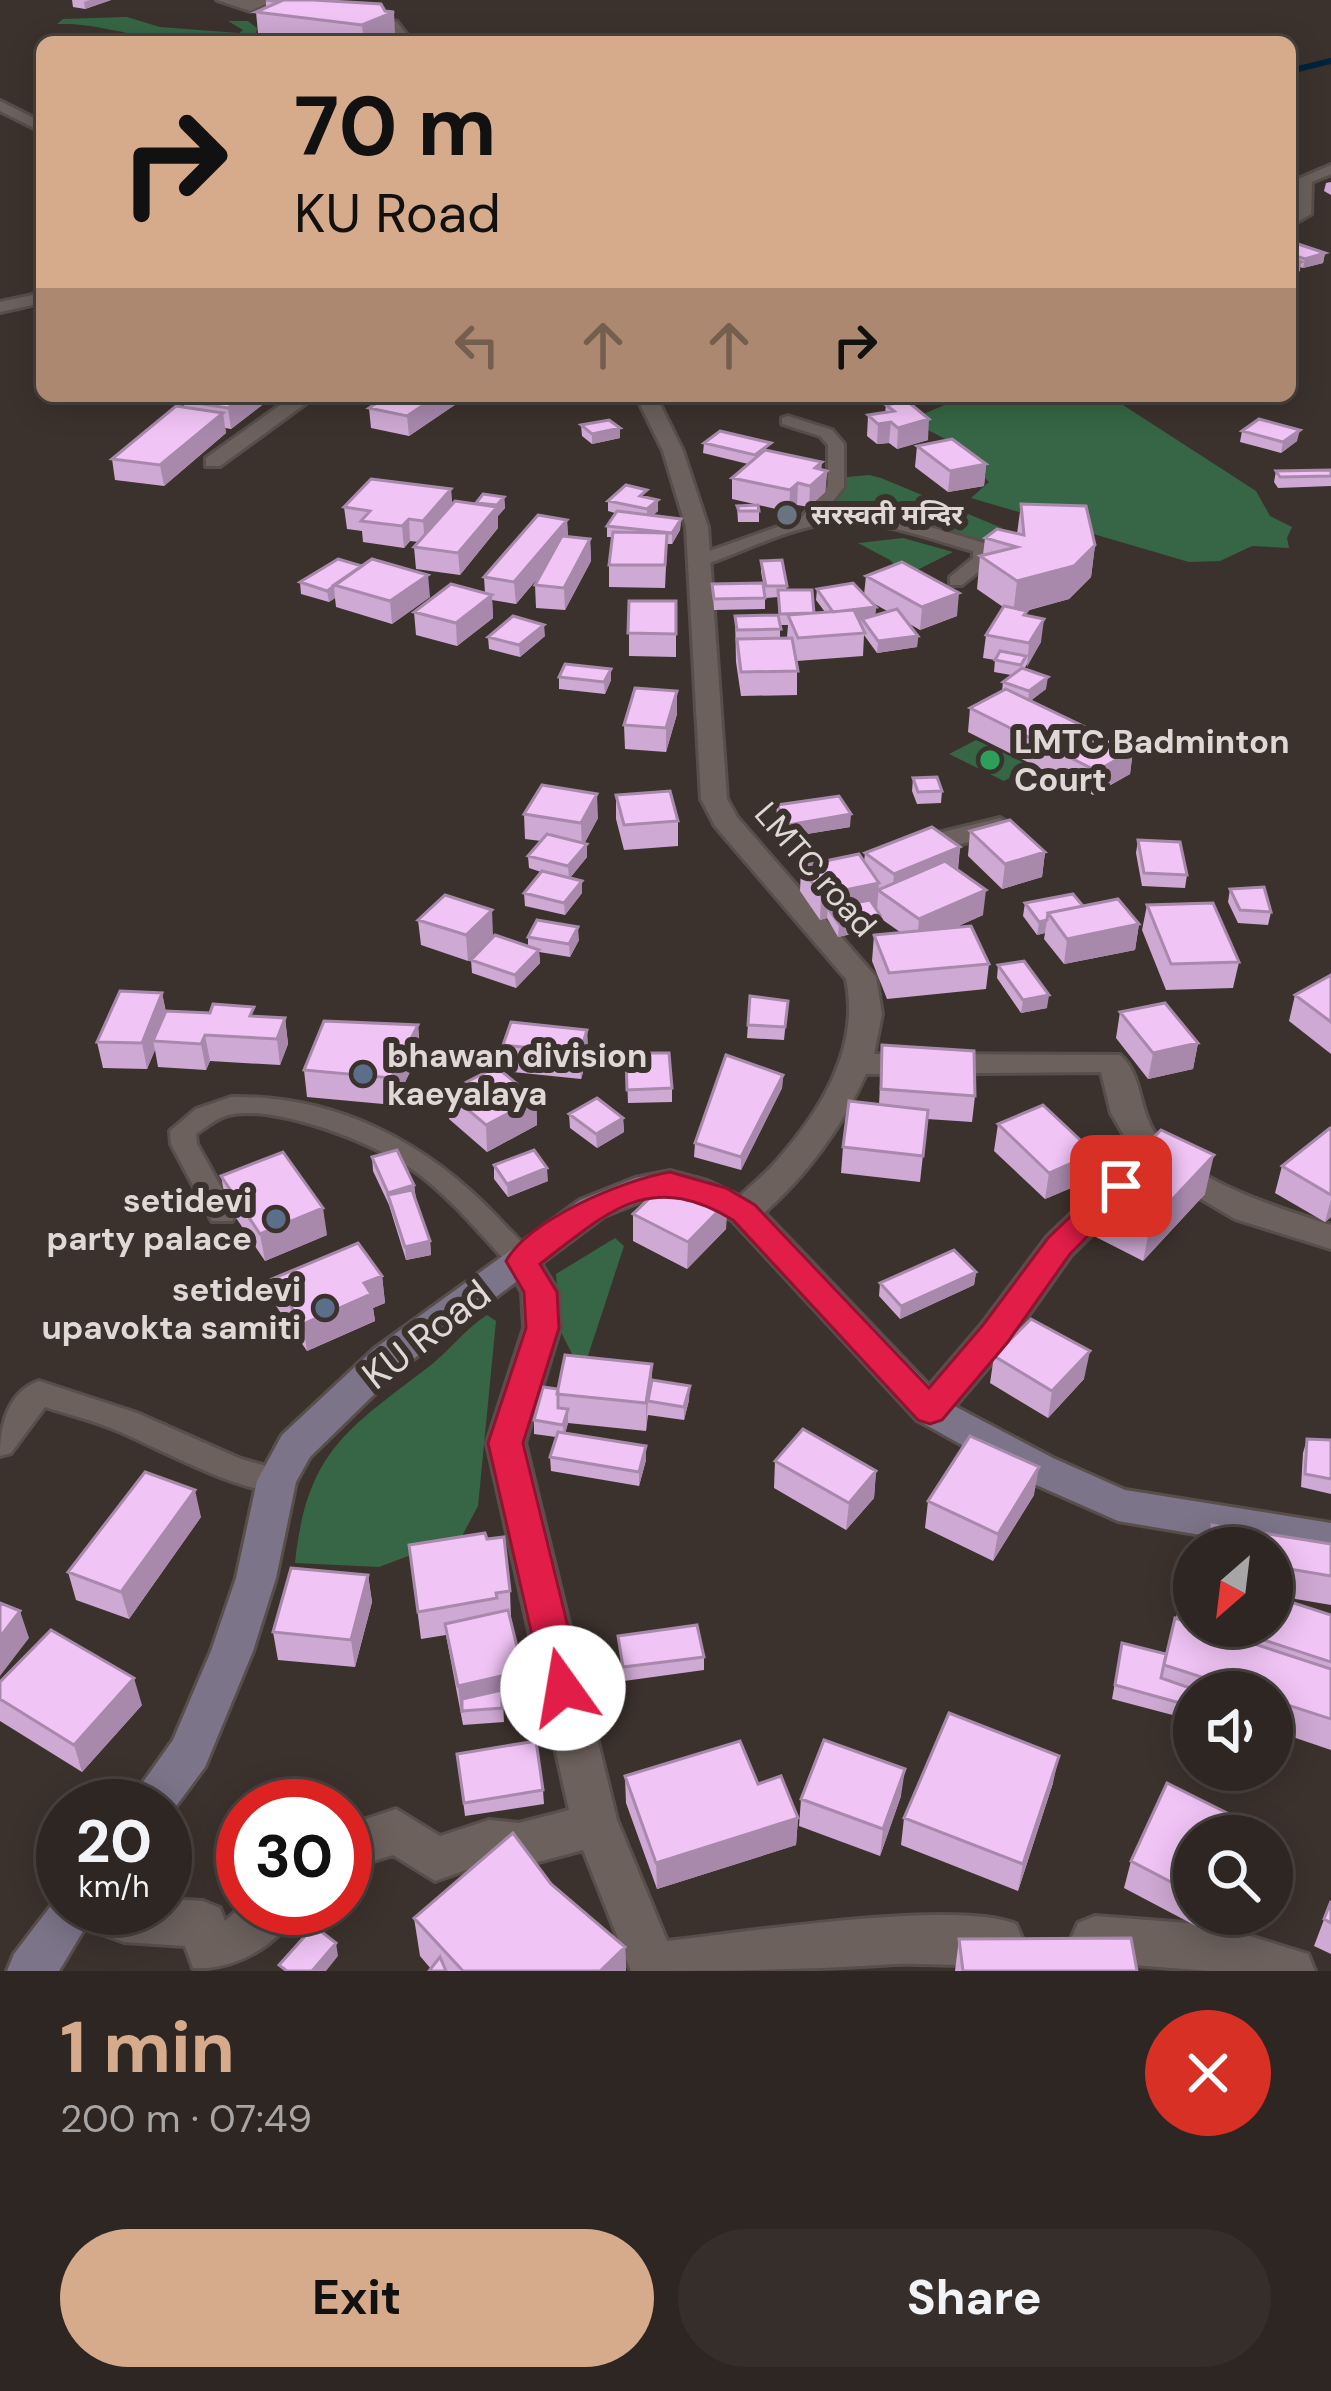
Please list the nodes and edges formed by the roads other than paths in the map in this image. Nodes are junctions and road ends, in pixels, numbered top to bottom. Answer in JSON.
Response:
{"nodes":[{"id":1,"x":223,"y":0,"type":"edge"},
{"id":2,"x":269,"y":0,"type":"edge"},
{"id":3,"x":303,"y":0,"type":"edge"},
{"id":4,"x":400,"y":36,"type":"edge"},
{"id":5,"x":0,"y":104,"type":"edge"},
{"id":6,"x":36,"y":112,"type":"edge"},
{"id":7,"x":22,"y":114,"type":"junction"},
{"id":8,"x":36,"y":124,"type":"edge"},
{"id":9,"x":1331,"y":169,"type":"edge"},
{"id":10,"x":1296,"y":218,"type":"edge"},
{"id":11,"x":36,"y":299,"type":"edge"},
{"id":12,"x":0,"y":307,"type":"edge"},
{"id":13,"x":298,"y":402,"type":"edge"},
{"id":14,"x":649,"y":402,"type":"edge"},
{"id":15,"x":788,"y":421,"type":"dead end"},
{"id":16,"x":213,"y":462,"type":"dead end"},
{"id":17,"x":806,"y":523,"type":"junction"},
{"id":18,"x":701,"y":560,"type":"junction"},
{"id":19,"x":956,"y":581,"type":"dead end"},
{"id":20,"x":1000,"y":826,"type":"edge"},
{"id":21,"x":870,"y":859,"type":"edge"},
{"id":22,"x":854,"y":1064,"type":"junction"},
{"id":23,"x":1153,"y":1156,"type":"junction"},
{"id":24,"x":744,"y":1213,"type":"junction"},
{"id":25,"x":222,"y":1214,"type":"dead end"},
{"id":26,"x":1331,"y":1237,"type":"edge"},
{"id":27,"x":522,"y":1261,"type":"junction"},
{"id":28,"x":930,"y":1410,"type":"junction"},
{"id":29,"x":0,"y":1444,"type":"edge"},
{"id":30,"x":277,"y":1480,"type":"junction"},
{"id":31,"x":1331,"y":1540,"type":"edge"},
{"id":32,"x":169,"y":1779,"type":"edge"},
{"id":33,"x":594,"y":1820,"type":"junction"},
{"id":34,"x":372,"y":1843,"type":"edge"},
{"id":35,"x":192,"y":1923,"type":"edge"},
{"id":36,"x":56,"y":1935,"type":"edge"},
{"id":37,"x":244,"y":1935,"type":"edge"},
{"id":38,"x":654,"y":1968,"type":"edge"},
{"id":39,"x":31,"y":1971,"type":"edge"},
{"id":40,"x":1291,"y":1971,"type":"edge"}],
"edges":[{"from":1,"to":2,"type":"street"},
{"from":3,"to":4,"type":"street"},
{"from":5,"to":7,"type":"street"},
{"from":6,"to":7,"type":"street"},
{"from":7,"to":8,"type":"street"},
{"from":9,"to":10,"type":"street"},
{"from":11,"to":12,"type":"street"},
{"from":13,"to":16,"type":"street"},
{"from":14,"to":18,"type":"street","name":"LMTC road"},
{"from":15,"to":17,"type":"lane"},
{"from":17,"to":18,"type":"lane"},
{"from":17,"to":19,"type":"lane"},
{"from":18,"to":22,"type":"street","name":"LMTC road"},
{"from":20,"to":21,"type":"street"},
{"from":22,"to":23,"type":"street"},
{"from":22,"to":24,"type":"street","name":"LMTC road"},
{"from":23,"to":26,"type":"street"},
{"from":23,"to":28,"type":"street"},
{"from":24,"to":27,"type":"street","name":"KU Road"},
{"from":24,"to":28,"type":"street","name":"KU Road"},
{"from":25,"to":27,"type":"lane"},
{"from":27,"to":30,"type":"street","name":"KU Road"},
{"from":27,"to":33,"type":"street"},
{"from":28,"to":31,"type":"street","name":"KU Road"},
{"from":29,"to":30,"type":"lane"},
{"from":30,"to":32,"type":"street","name":"KU Road"},
{"from":33,"to":34,"type":"street"},
{"from":33,"to":38,"type":"street"},
{"from":35,"to":37,"type":"street"},
{"from":36,"to":39,"type":"street"},
{"from":38,"to":40,"type":"street"}]}
